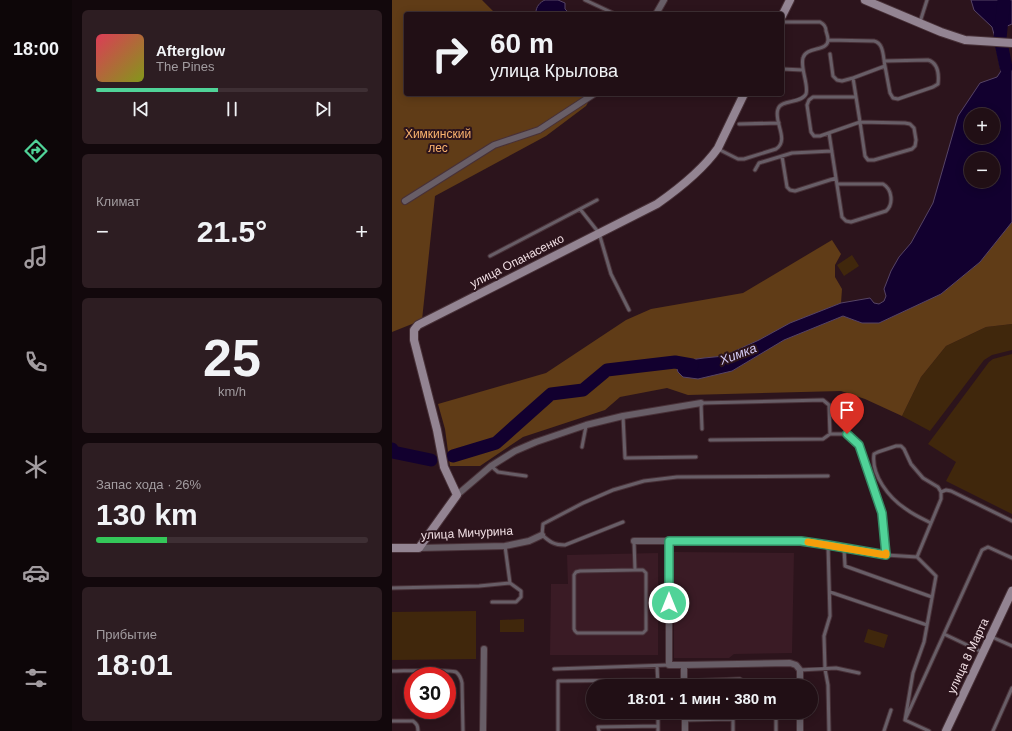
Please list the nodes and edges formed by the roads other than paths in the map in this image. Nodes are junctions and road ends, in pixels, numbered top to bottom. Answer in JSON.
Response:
{"nodes":[{"id":1,"x":585,"y":0,"type":"edge"},
{"id":2,"x":664,"y":0,"type":"edge"},
{"id":3,"x":790,"y":0,"type":"edge"},
{"id":4,"x":866,"y":0,"type":"edge"},
{"id":5,"x":928,"y":0,"type":"edge"},
{"id":6,"x":611,"y":12,"type":"edge"},
{"id":7,"x":657,"y":12,"type":"edge"},
{"id":8,"x":784,"y":12,"type":"edge"},
{"id":9,"x":784,"y":21,"type":"edge"},
{"id":10,"x":920,"y":24,"type":"junction"},
{"id":11,"x":828,"y":40,"type":"junction"},
{"id":12,"x":1012,"y":43,"type":"edge"},
{"id":13,"x":830,"y":54,"type":"dead end"},
{"id":14,"x":884,"y":61,"type":"junction"},
{"id":15,"x":885,"y":66,"type":"junction"},
{"id":16,"x":784,"y":69,"type":"edge"},
{"id":17,"x":803,"y":70,"type":"junction"},
{"id":18,"x":853,"y":78,"type":"junction"},
{"id":19,"x":591,"y":96,"type":"edge"},
{"id":20,"x":743,"y":96,"type":"edge"},
{"id":21,"x":856,"y":97,"type":"junction"},
{"id":22,"x":860,"y":122,"type":"junction"},
{"id":23,"x":779,"y":123,"type":"junction"},
{"id":24,"x":739,"y":124,"type":"dead end"},
{"id":25,"x":829,"y":133,"type":"junction"},
{"id":26,"x":718,"y":148,"type":"junction"},
{"id":27,"x":832,"y":151,"type":"junction"},
{"id":28,"x":782,"y":156,"type":"junction"},
{"id":29,"x":755,"y":170,"type":"dead end"},
{"id":30,"x":836,"y":178,"type":"junction"},
{"id":31,"x":837,"y":184,"type":"junction"},
{"id":32,"x":597,"y":200,"type":"dead end"},
{"id":33,"x":405,"y":201,"type":"dead end"},
{"id":34,"x":580,"y":209,"type":"junction"},
{"id":35,"x":599,"y":233,"type":"junction"},
{"id":36,"x":490,"y":256,"type":"dead end"},
{"id":37,"x":629,"y":310,"type":"dead end"},
{"id":38,"x":700,"y":403,"type":"junction"},
{"id":39,"x":623,"y":416,"type":"junction"},
{"id":40,"x":586,"y":425,"type":"junction"},
{"id":41,"x":702,"y":429,"type":"dead end"},
{"id":42,"x":830,"y":434,"type":"junction"},
{"id":43,"x":710,"y":440,"type":"dead end"},
{"id":44,"x":582,"y":447,"type":"dead end"},
{"id":45,"x":696,"y":457,"type":"dead end"},
{"id":46,"x":491,"y":466,"type":"junction"},
{"id":47,"x":526,"y":476,"type":"dead end"},
{"id":48,"x":828,"y":476,"type":"dead end"},
{"id":49,"x":942,"y":492,"type":"junction"},
{"id":50,"x":457,"y":495,"type":"junction"},
{"id":51,"x":1012,"y":521,"type":"edge"},
{"id":52,"x":623,"y":522,"type":"dead end"},
{"id":53,"x":931,"y":523,"type":"junction"},
{"id":54,"x":542,"y":535,"type":"junction"},
{"id":55,"x":634,"y":541,"type":"joint"},
{"id":56,"x":669,"y":541,"type":"junction"},
{"id":57,"x":801,"y":541,"type":"joint"},
{"id":58,"x":828,"y":545,"type":"junction"},
{"id":59,"x":504,"y":546,"type":"junction"},
{"id":60,"x":392,"y":548,"type":"edge"},
{"id":61,"x":419,"y":548,"type":"junction"},
{"id":62,"x":844,"y":548,"type":"junction"},
{"id":63,"x":886,"y":555,"type":"junction"},
{"id":64,"x":916,"y":557,"type":"junction"},
{"id":65,"x":1012,"y":558,"type":"edge"},
{"id":66,"x":635,"y":570,"type":"junction"},
{"id":67,"x":510,"y":583,"type":"junction"},
{"id":68,"x":392,"y":588,"type":"edge"},
{"id":69,"x":1012,"y":591,"type":"edge"},
{"id":70,"x":830,"y":592,"type":"junction"},
{"id":71,"x":932,"y":597,"type":"junction"},
{"id":72,"x":492,"y":602,"type":"dead end"},
{"id":73,"x":927,"y":625,"type":"junction"},
{"id":74,"x":944,"y":634,"type":"junction"},
{"id":75,"x":990,"y":636,"type":"junction"},
{"id":76,"x":1012,"y":646,"type":"edge"},
{"id":77,"x":484,"y":649,"type":"dead end"},
{"id":78,"x":983,"y":653,"type":"junction"},
{"id":79,"x":669,"y":665,"type":"junction"},
{"id":80,"x":684,"y":665,"type":"junction"},
{"id":81,"x":657,"y":666,"type":"junction"},
{"id":82,"x":554,"y":669,"type":"dead end"},
{"id":83,"x":825,"y":669,"type":"junction"},
{"id":84,"x":800,"y":670,"type":"junction"},
{"id":85,"x":392,"y":672,"type":"edge"},
{"id":86,"x":859,"y":673,"type":"dead end"},
{"id":87,"x":658,"y":679,"type":"edge"},
{"id":88,"x":684,"y":679,"type":"edge"},
{"id":89,"x":800,"y":679,"type":"edge"},
{"id":90,"x":586,"y":681,"type":"edge"},
{"id":91,"x":1012,"y":688,"type":"edge"},
{"id":92,"x":891,"y":710,"type":"dead end"},
{"id":93,"x":658,"y":719,"type":"edge"},
{"id":94,"x":776,"y":719,"type":"edge"},
{"id":95,"x":800,"y":719,"type":"edge"},
{"id":96,"x":685,"y":720,"type":"joint"},
{"id":97,"x":905,"y":720,"type":"junction"},
{"id":98,"x":392,"y":721,"type":"edge"},
{"id":99,"x":658,"y":726,"type":"junction"},
{"id":100,"x":418,"y":731,"type":"edge"},
{"id":101,"x":462,"y":731,"type":"edge"},
{"id":102,"x":483,"y":731,"type":"edge"},
{"id":103,"x":558,"y":731,"type":"edge"},
{"id":104,"x":598,"y":731,"type":"edge"},
{"id":105,"x":658,"y":731,"type":"edge"},
{"id":106,"x":685,"y":731,"type":"edge"},
{"id":107,"x":734,"y":731,"type":"edge"},
{"id":108,"x":776,"y":731,"type":"edge"},
{"id":109,"x":800,"y":731,"type":"edge"},
{"id":110,"x":829,"y":731,"type":"edge"},
{"id":111,"x":884,"y":731,"type":"edge"},
{"id":112,"x":928,"y":731,"type":"edge"},
{"id":113,"x":946,"y":731,"type":"edge"},
{"id":114,"x":993,"y":731,"type":"edge"}],
"edges":[{"from":1,"to":6,"type":"lane"},
{"from":2,"to":7,"type":"street"},
{"from":3,"to":8,"type":"street"},
{"from":4,"to":10,"type":"street"},
{"from":5,"to":10,"type":"lane"},
{"from":9,"to":11,"type":"lane"},
{"from":10,"to":12,"type":"street"},
{"from":11,"to":14,"type":"lane"},
{"from":11,"to":17,"type":"lane"},
{"from":13,"to":18,"type":"lane"},
{"from":14,"to":15,"type":"lane"},
{"from":14,"to":15,"type":"lane"},
{"from":15,"to":18,"type":"lane"},
{"from":16,"to":17,"type":"lane"},
{"from":17,"to":23,"type":"lane"},
{"from":18,"to":21,"type":"lane"},
{"from":19,"to":33,"type":"street"},
{"from":20,"to":26,"type":"street","name":"улица Опанасенко"},
{"from":21,"to":22,"type":"lane"},
{"from":21,"to":25,"type":"lane"},
{"from":22,"to":22,"type":"lane"},
{"from":22,"to":25,"type":"lane"},
{"from":23,"to":24,"type":"lane"},
{"from":23,"to":26,"type":"lane"},
{"from":25,"to":27,"type":"lane"},
{"from":26,"to":35,"type":"street","name":"улица Опанасенко"},
{"from":27,"to":28,"type":"lane"},
{"from":27,"to":30,"type":"lane"},
{"from":28,"to":29,"type":"lane"},
{"from":28,"to":30,"type":"lane"},
{"from":30,"to":31,"type":"lane"},
{"from":31,"to":31,"type":"lane"},
{"from":32,"to":34,"type":"lane"},
{"from":34,"to":35,"type":"lane"},
{"from":34,"to":36,"type":"lane"},
{"from":35,"to":37,"type":"lane"},
{"from":35,"to":50,"type":"street","name":"улица Опанасенко"},
{"from":38,"to":39,"type":"street"},
{"from":38,"to":41,"type":"lane"},
{"from":38,"to":42,"type":"lane"},
{"from":39,"to":40,"type":"street"},
{"from":39,"to":45,"type":"lane"},
{"from":40,"to":44,"type":"lane"},
{"from":40,"to":46,"type":"street"},
{"from":42,"to":43,"type":"lane"},
{"from":42,"to":63,"type":"lane"},
{"from":46,"to":47,"type":"lane"},
{"from":46,"to":50,"type":"street"},
{"from":48,"to":54,"type":"lane"},
{"from":49,"to":51,"type":"lane"},
{"from":49,"to":53,"type":"lane"},
{"from":49,"to":53,"type":"lane"},
{"from":50,"to":61,"type":"street"},
{"from":52,"to":54,"type":"lane"},
{"from":53,"to":64,"type":"lane"},
{"from":54,"to":59,"type":"street","name":"улица Мичурина"},
{"from":55,"to":56,"type":"street"},
{"from":55,"to":66,"type":"lane"},
{"from":56,"to":57,"type":"street"},
{"from":56,"to":79,"type":"street"},
{"from":57,"to":58,"type":"lane"},
{"from":58,"to":62,"type":"lane"},
{"from":58,"to":70,"type":"lane"},
{"from":59,"to":61,"type":"street","name":"улица Мичурина"},
{"from":59,"to":67,"type":"lane"},
{"from":60,"to":61,"type":"street","name":"улица Мичурина"},
{"from":62,"to":63,"type":"lane"},
{"from":62,"to":71,"type":"lane"},
{"from":63,"to":64,"type":"lane"},
{"from":64,"to":71,"type":"lane"},
{"from":65,"to":74,"type":"lane"},
{"from":66,"to":66,"type":"lane"},
{"from":67,"to":68,"type":"lane"},
{"from":67,"to":72,"type":"lane"},
{"from":69,"to":75,"type":"street","name":"улица 8 Марта"},
{"from":70,"to":73,"type":"lane"},
{"from":70,"to":83,"type":"lane"},
{"from":71,"to":73,"type":"lane"},
{"from":73,"to":97,"type":"lane"},
{"from":74,"to":78,"type":"lane"},
{"from":74,"to":97,"type":"lane"},
{"from":75,"to":76,"type":"lane"},
{"from":75,"to":78,"type":"street","name":"улица 8 Марта"},
{"from":77,"to":102,"type":"street"},
{"from":78,"to":113,"type":"street","name":"улица 8 Марта"},
{"from":79,"to":80,"type":"street"},
{"from":79,"to":81,"type":"lane"},
{"from":80,"to":84,"type":"street"},
{"from":80,"to":88,"type":"street"},
{"from":81,"to":82,"type":"lane"},
{"from":81,"to":87,"type":"lane"},
{"from":83,"to":84,"type":"lane"},
{"from":83,"to":86,"type":"lane"},
{"from":83,"to":110,"type":"lane"},
{"from":84,"to":89,"type":"street"},
{"from":85,"to":101,"type":"lane"},
{"from":90,"to":103,"type":"lane"},
{"from":91,"to":114,"type":"lane"},
{"from":92,"to":111,"type":"lane"},
{"from":93,"to":99,"type":"lane"},
{"from":94,"to":108,"type":"lane"},
{"from":95,"to":109,"type":"street"},
{"from":96,"to":106,"type":"street"},
{"from":96,"to":107,"type":"lane"},
{"from":97,"to":112,"type":"lane"},
{"from":98,"to":100,"type":"lane"},
{"from":99,"to":104,"type":"lane"},
{"from":99,"to":105,"type":"lane"}]}
